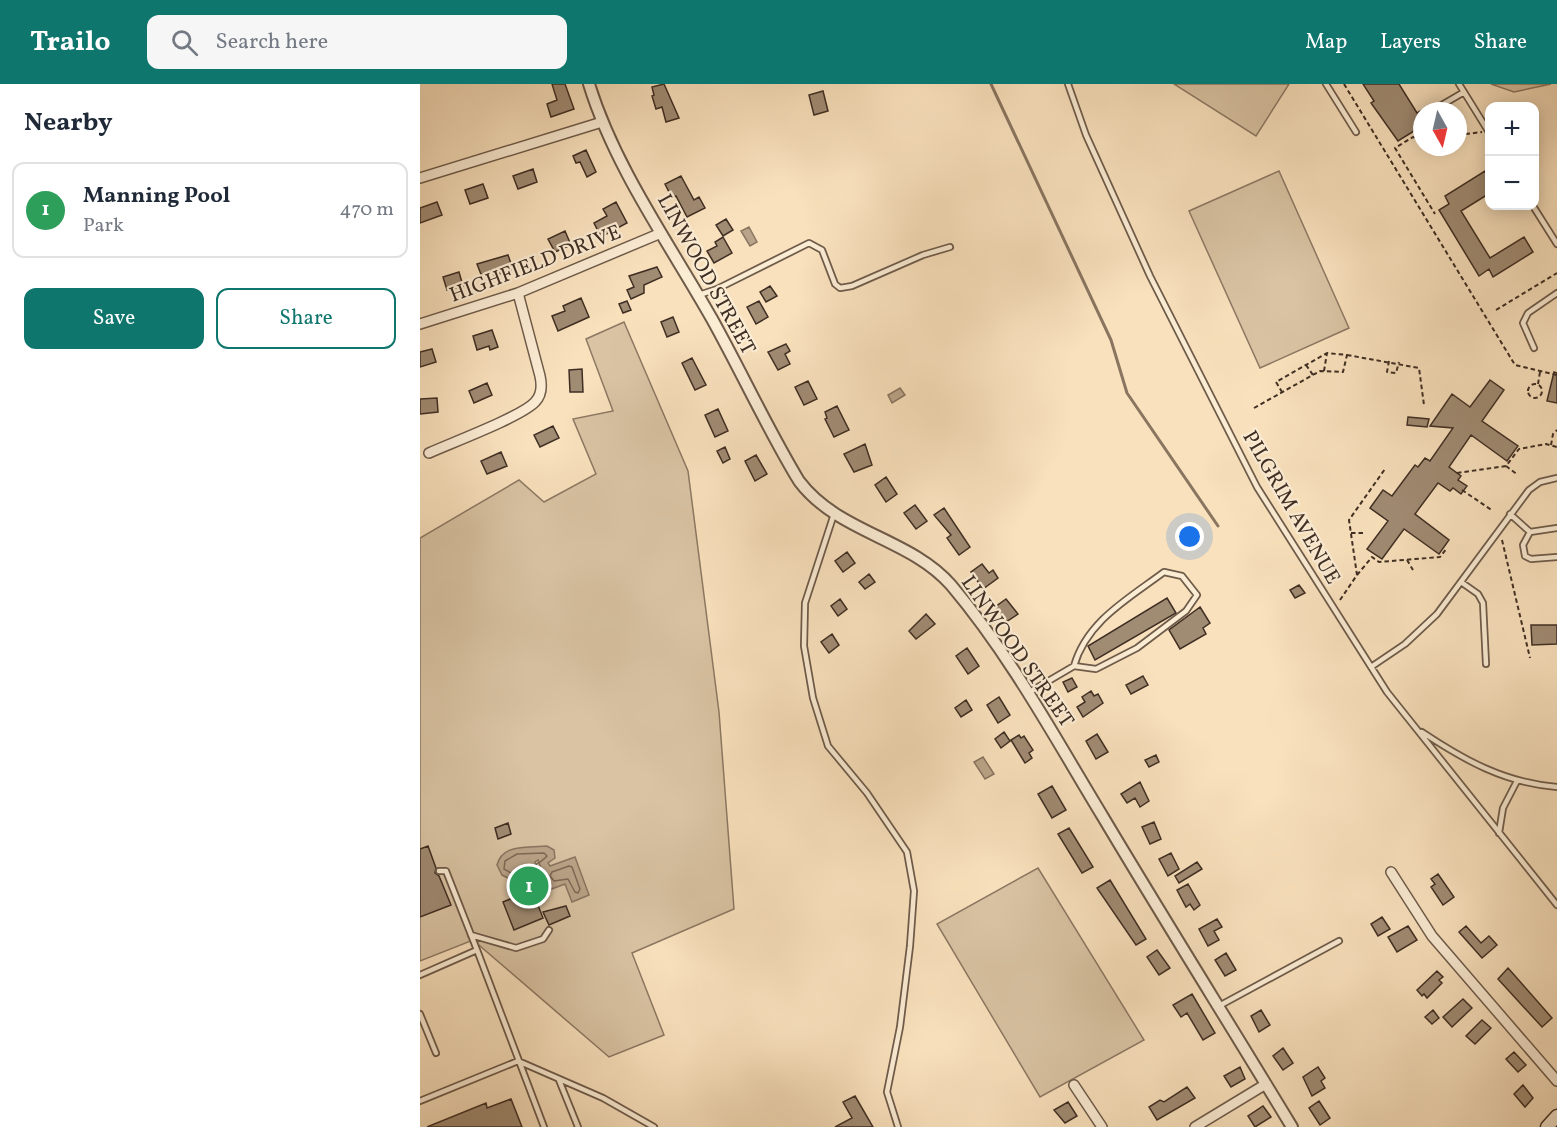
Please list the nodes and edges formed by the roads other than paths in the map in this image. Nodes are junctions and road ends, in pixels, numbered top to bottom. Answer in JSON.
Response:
{"nodes":[{"id":1,"x":589,"y":84,"type":"edge"},
{"id":2,"x":1068,"y":84,"type":"edge"},
{"id":3,"x":1326,"y":84,"type":"edge"},
{"id":4,"x":1459,"y":84,"type":"edge"},
{"id":5,"x":1464,"y":92,"type":"junction"},
{"id":6,"x":1447,"y":102,"type":"edge"},
{"id":7,"x":602,"y":122,"type":"junction"},
{"id":8,"x":1485,"y":126,"type":"edge"},
{"id":9,"x":1356,"y":132,"type":"dead end"},
{"id":10,"x":420,"y":178,"type":"edge"},
{"id":11,"x":1536,"y":210,"type":"edge"},
{"id":12,"x":661,"y":233,"type":"junction"},
{"id":13,"x":1557,"y":243,"type":"edge"},
{"id":14,"x":950,"y":247,"type":"dead end"},
{"id":15,"x":518,"y":293,"type":"junction"},
{"id":16,"x":1557,"y":293,"type":"edge"},
{"id":17,"x":696,"y":296,"type":"junction"},
{"id":18,"x":420,"y":324,"type":"edge"},
{"id":19,"x":1534,"y":348,"type":"dead end"},
{"id":20,"x":429,"y":453,"type":"dead end"},
{"id":21,"x":1557,"y":478,"type":"edge"},
{"id":22,"x":834,"y":514,"type":"junction"},
{"id":23,"x":1510,"y":514,"type":"junction"},
{"id":24,"x":1557,"y":528,"type":"edge"},
{"id":25,"x":1530,"y":532,"type":"junction"},
{"id":26,"x":1557,"y":557,"type":"edge"},
{"id":27,"x":1461,"y":582,"type":"junction"},
{"id":28,"x":1486,"y":664,"type":"dead end"},
{"id":29,"x":1074,"y":666,"type":"junction"},
{"id":30,"x":1371,"y":667,"type":"junction"},
{"id":31,"x":1028,"y":693,"type":"junction"},
{"id":32,"x":1417,"y":729,"type":"junction"},
{"id":33,"x":1517,"y":781,"type":"junction"},
{"id":34,"x":1557,"y":787,"type":"edge"},
{"id":35,"x":1499,"y":833,"type":"junction"},
{"id":36,"x":439,"y":871,"type":"dead end"},
{"id":37,"x":1391,"y":872,"type":"dead end"},
{"id":38,"x":1557,"y":905,"type":"edge"},
{"id":39,"x":549,"y":930,"type":"dead end"},
{"id":40,"x":471,"y":935,"type":"junction"},
{"id":41,"x":1339,"y":941,"type":"dead end"},
{"id":42,"x":477,"y":950,"type":"junction"},
{"id":43,"x":420,"y":975,"type":"edge"},
{"id":44,"x":1220,"y":1006,"type":"junction"},
{"id":45,"x":420,"y":1014,"type":"edge"},
{"id":46,"x":436,"y":1053,"type":"dead end"},
{"id":47,"x":518,"y":1061,"type":"junction"},
{"id":48,"x":558,"y":1078,"type":"junction"},
{"id":49,"x":1557,"y":1081,"type":"edge"},
{"id":50,"x":1266,"y":1084,"type":"junction"},
{"id":51,"x":1074,"y":1085,"type":"dead end"},
{"id":52,"x":420,"y":1101,"type":"edge"},
{"id":53,"x":1557,"y":1116,"type":"edge"},
{"id":54,"x":544,"y":1127,"type":"edge"},
{"id":55,"x":578,"y":1127,"type":"edge"},
{"id":56,"x":654,"y":1127,"type":"edge"},
{"id":57,"x":898,"y":1127,"type":"edge"},
{"id":58,"x":1102,"y":1127,"type":"edge"},
{"id":59,"x":1195,"y":1127,"type":"edge"},
{"id":60,"x":1292,"y":1127,"type":"edge"},
{"id":61,"x":1547,"y":1127,"type":"edge"}],
"edges":[{"from":1,"to":7,"type":"street","name":"LINWOOD STREET"},
{"from":2,"to":30,"type":"lane","name":"PILGRIM AVENUE"},
{"from":3,"to":9,"type":"lane"},
{"from":4,"to":5,"type":"lane"},
{"from":5,"to":6,"type":"lane"},
{"from":5,"to":8,"type":"lane"},
{"from":7,"to":10,"type":"street"},
{"from":7,"to":12,"type":"street","name":"LINWOOD STREET"},
{"from":11,"to":13,"type":"lane"},
{"from":12,"to":15,"type":"street","name":"HIGHFIELD DRIVE"},
{"from":12,"to":17,"type":"street","name":"LINWOOD STREET"},
{"from":14,"to":17,"type":"lane"},
{"from":15,"to":18,"type":"street","name":"HIGHFIELD DRIVE"},
{"from":15,"to":20,"type":"street"},
{"from":16,"to":19,"type":"lane"},
{"from":17,"to":22,"type":"street","name":"LINWOOD STREET"},
{"from":21,"to":23,"type":"lane"},
{"from":22,"to":31,"type":"street","name":"LINWOOD STREET"},
{"from":22,"to":57,"type":"lane"},
{"from":23,"to":25,"type":"lane"},
{"from":23,"to":27,"type":"lane"},
{"from":24,"to":25,"type":"lane"},
{"from":25,"to":26,"type":"lane"},
{"from":27,"to":28,"type":"lane"},
{"from":27,"to":30,"type":"lane"},
{"from":29,"to":29,"type":"lane"},
{"from":29,"to":31,"type":"lane"},
{"from":30,"to":32,"type":"lane","name":"PILGRIM AVENUE"},
{"from":31,"to":44,"type":"street","name":"LINWOOD STREET"},
{"from":32,"to":33,"type":"lane"},
{"from":32,"to":35,"type":"lane","name":"PILGRIM AVENUE"},
{"from":33,"to":34,"type":"lane"},
{"from":33,"to":35,"type":"lane"},
{"from":35,"to":38,"type":"lane","name":"PILGRIM AVENUE"},
{"from":36,"to":40,"type":"lane"},
{"from":37,"to":49,"type":"street"},
{"from":39,"to":40,"type":"lane"},
{"from":40,"to":42,"type":"lane"},
{"from":41,"to":44,"type":"lane"},
{"from":42,"to":43,"type":"lane"},
{"from":42,"to":47,"type":"lane"},
{"from":44,"to":50,"type":"street","name":"LINWOOD STREET"},
{"from":45,"to":46,"type":"lane"},
{"from":47,"to":48,"type":"lane"},
{"from":47,"to":52,"type":"lane"},
{"from":47,"to":54,"type":"lane"},
{"from":48,"to":55,"type":"lane"},
{"from":48,"to":56,"type":"lane"},
{"from":50,"to":59,"type":"street"},
{"from":50,"to":60,"type":"street","name":"LINWOOD STREET"},
{"from":51,"to":58,"type":"street"},
{"from":53,"to":61,"type":"main road"}]}
